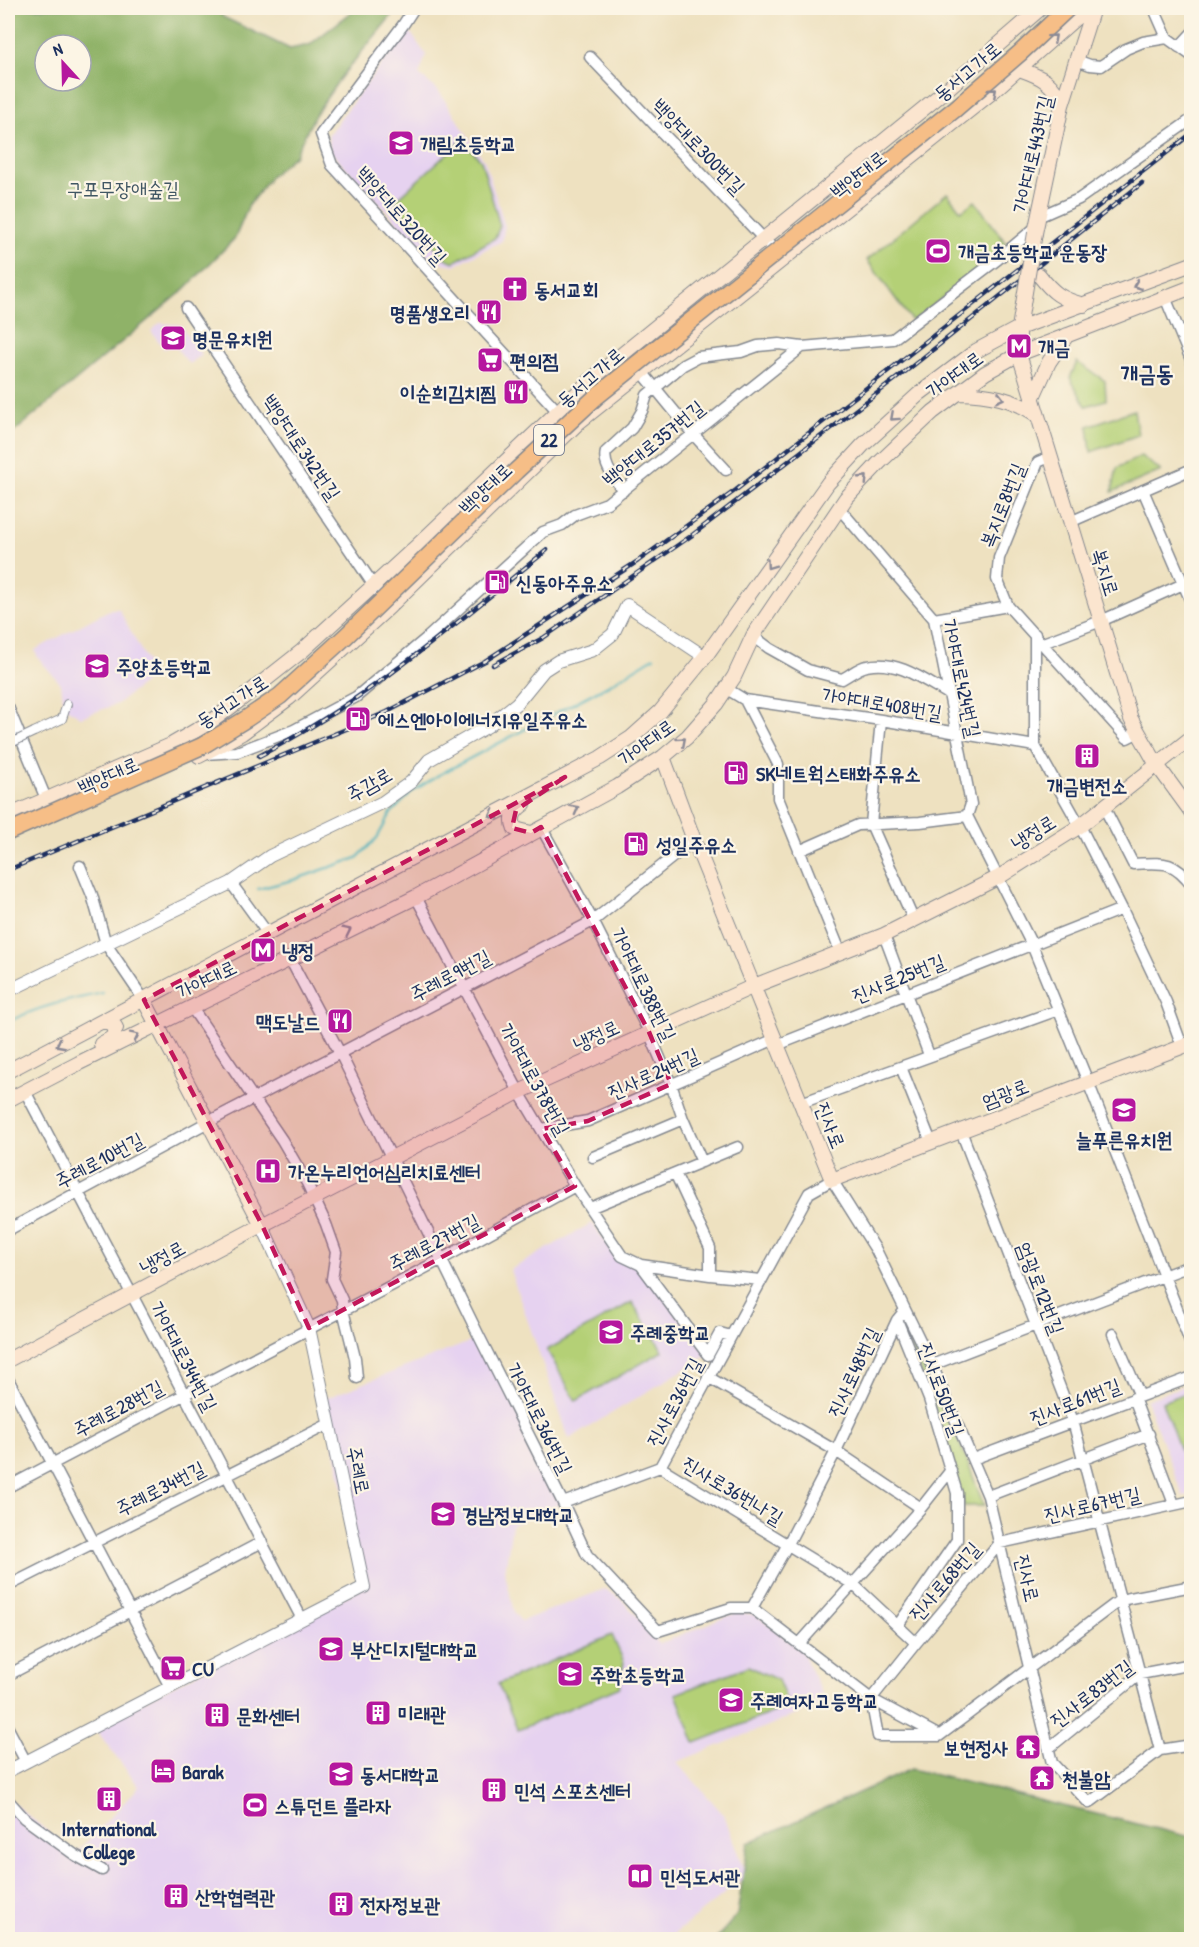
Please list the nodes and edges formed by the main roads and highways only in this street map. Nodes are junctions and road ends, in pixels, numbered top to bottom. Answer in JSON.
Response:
{"nodes":[{"id":1,"x":1041,"y":8,"type":"edge"},
{"id":2,"x":1054,"y":8,"type":"edge"},
{"id":3,"x":1064,"y":8,"type":"edge"},
{"id":4,"x":1093,"y":8,"type":"edge"},
{"id":5,"x":1078,"y":11,"type":"edge"},
{"id":6,"x":1085,"y":31,"type":"junction"},
{"id":7,"x":1019,"y":69,"type":"junction"},
{"id":8,"x":1062,"y":105,"type":"junction"},
{"id":9,"x":1031,"y":256,"type":"junction"},
{"id":10,"x":1191,"y":264,"type":"edge"},
{"id":11,"x":1191,"y":288,"type":"edge"},
{"id":12,"x":1084,"y":304,"type":"junction"},
{"id":13,"x":1019,"y":328,"type":"junction"},
{"id":14,"x":1067,"y":335,"type":"junction"},
{"id":15,"x":1019,"y":354,"type":"junction"},
{"id":16,"x":959,"y":393,"type":"junction"},
{"id":17,"x":1032,"y":399,"type":"junction"},
{"id":18,"x":1037,"y":415,"type":"junction"},
{"id":19,"x":1191,"y":737,"type":"edge"},
{"id":20,"x":663,"y":757,"type":"junction"},
{"id":21,"x":1157,"y":765,"type":"junction"},
{"id":22,"x":565,"y":777,"type":"junction"},
{"id":23,"x":107,"y":787,"type":"junction"},
{"id":24,"x":1191,"y":813,"type":"edge"},
{"id":25,"x":8,"y":818,"type":"edge"},
{"id":26,"x":536,"y":830,"type":"junction"},
{"id":27,"x":8,"y":832,"type":"edge"},
{"id":28,"x":8,"y":841,"type":"edge"},
{"id":29,"x":754,"y":986,"type":"junction"},
{"id":30,"x":144,"y":1000,"type":"junction"},
{"id":31,"x":101,"y":1022,"type":"junction"},
{"id":32,"x":157,"y":1025,"type":"junction"},
{"id":33,"x":1187,"y":1044,"type":"edge"},
{"id":34,"x":79,"y":1063,"type":"junction"},
{"id":35,"x":8,"y":1071,"type":"edge"},
{"id":36,"x":8,"y":1100,"type":"edge"},
{"id":37,"x":832,"y":1179,"type":"joint"},
{"id":38,"x":262,"y":1225,"type":"junction"},
{"id":39,"x":8,"y":1360,"type":"edge"}],
"edges":[{"from":1,"to":25,"type":"main road","name":"백양대로"},
{"from":2,"to":25,"type":"highway","name":"동서고가로","number":"22"},
{"from":3,"to":5,"type":"main road"},
{"from":4,"to":6,"type":"main road","name":"가야대로443번길"},
{"from":5,"to":6,"type":"main road"},
{"from":7,"to":5,"type":"main road","name":"백양대로","one_way":true},
{"from":5,"to":23,"type":"highway","name":"동서고가로","number":"22","bridge":true},
{"from":6,"to":8,"type":"main road","name":"가야대로443번길"},
{"from":7,"to":8,"type":"main road"},
{"from":28,"to":7,"type":"main road","name":"백양대로","one_way":true},
{"from":8,"to":9,"type":"main road","name":"가야대로443번길","bridge":true},
{"from":9,"to":12,"type":"main road"},
{"from":9,"to":13,"type":"main road","name":"가야대로443번길","bridge":true},
{"from":10,"to":12,"type":"main road","name":"가야대로","one_way":true},
{"from":11,"to":14,"type":"main road","name":"가야대로"},
{"from":12,"to":13,"type":"main road","name":"가야대로"},
{"from":13,"to":15,"type":"main road","name":"복지로"},
{"from":13,"to":22,"type":"main road","name":"가야대로","one_way":true},
{"from":14,"to":15,"type":"main road","name":"가야대로"},
{"from":14,"to":17,"type":"main road"},
{"from":15,"to":16,"type":"main road","name":"가야대로"},
{"from":15,"to":17,"type":"main road","name":"복지로"},
{"from":16,"to":18,"type":"main road","one_way":true},
{"from":20,"to":16,"type":"main road","name":"가야대로","one_way":true},
{"from":17,"to":18,"type":"main road","name":"복지로"},
{"from":18,"to":21,"type":"main road","name":"복지로"},
{"from":19,"to":21,"type":"main road","name":"냉정로"},
{"from":26,"to":20,"type":"main road","name":"가야대로","one_way":true},
{"from":20,"to":29,"type":"main road","name":"진사로"},
{"from":21,"to":24,"type":"main road","name":"복지로"},
{"from":21,"to":29,"type":"main road","name":"냉정로"},
{"from":22,"to":26,"type":"main road"},
{"from":22,"to":30,"type":"main road","name":"가야대로","one_way":true},
{"from":23,"to":27,"type":"highway","name":"동서고가로","number":"22","bridge":true},
{"from":23,"to":28,"type":"highway","bridge":true},
{"from":32,"to":26,"type":"main road","name":"가야대로","one_way":true},
{"from":29,"to":37,"type":"main road","name":"진사로"},
{"from":29,"to":38,"type":"main road","name":"냉정로"},
{"from":30,"to":31,"type":"main road","name":"가야대로"},
{"from":30,"to":32,"type":"main road","name":"주례로"},
{"from":31,"to":34,"type":"main road"},
{"from":31,"to":35,"type":"main road","name":"가야대로","one_way":true},
{"from":34,"to":32,"type":"main road","name":"가야대로","one_way":true},
{"from":32,"to":38,"type":"main road","name":"주례로"},
{"from":33,"to":37,"type":"main road","name":"엄광로"},
{"from":34,"to":36,"type":"main road","name":"가야대로"},
{"from":38,"to":39,"type":"main road","name":"냉정로"}]}
